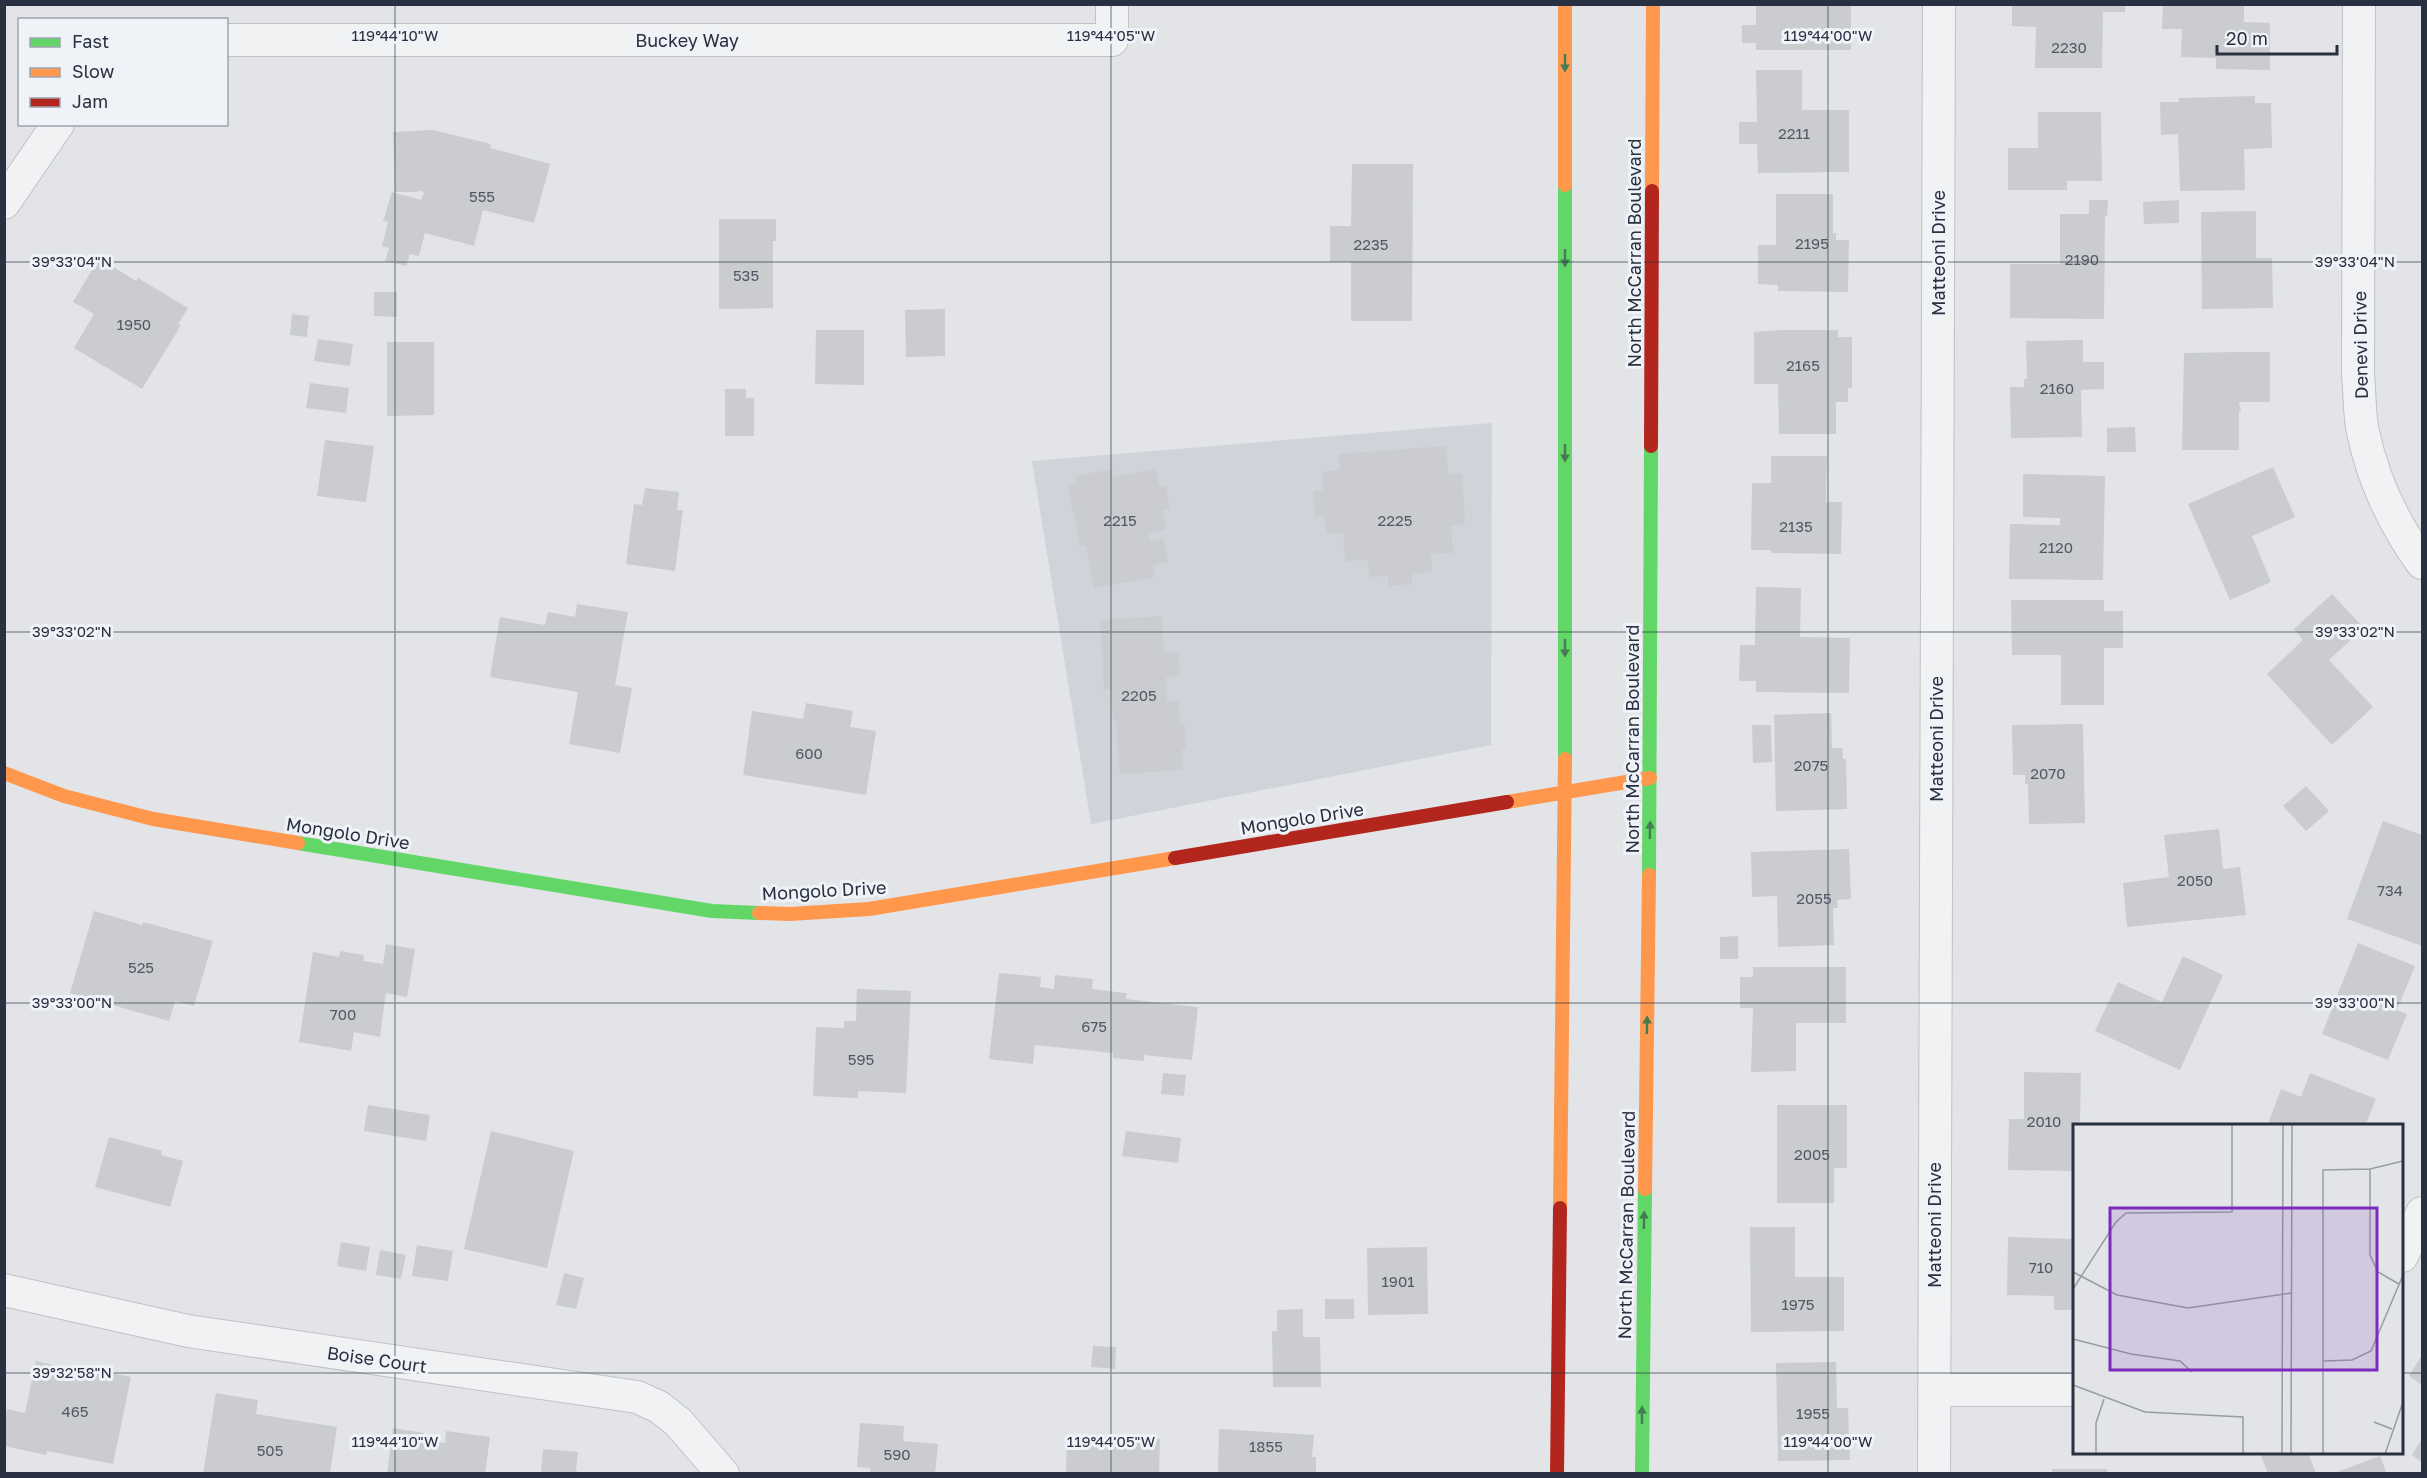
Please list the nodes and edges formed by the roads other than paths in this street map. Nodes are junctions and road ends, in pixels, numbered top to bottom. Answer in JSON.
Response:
{"nodes":[{"id":1,"x":1112,"y":4,"type":"edge"},
{"id":2,"x":1565,"y":4,"type":"edge"},
{"id":3,"x":1653,"y":4,"type":"edge"},
{"id":4,"x":1939,"y":4,"type":"edge"},
{"id":5,"x":2359,"y":4,"type":"edge"},
{"id":6,"x":228,"y":40,"type":"edge"},
{"id":7,"x":57,"y":126,"type":"edge"},
{"id":8,"x":4,"y":202,"type":"edge"},
{"id":9,"x":2422,"y":563,"type":"edge"},
{"id":10,"x":4,"y":773,"type":"edge"},
{"id":11,"x":1650,"y":778,"type":"junction"},
{"id":12,"x":1565,"y":792,"type":"junction"},
{"id":13,"x":2422,"y":1213,"type":"edge"},
{"id":14,"x":2403,"y":1254,"type":"edge"},
{"id":15,"x":4,"y":1290,"type":"edge"},
{"id":16,"x":2073,"y":1389,"type":"edge"},
{"id":17,"x":1934,"y":1390,"type":"junction"},
{"id":18,"x":723,"y":1473,"type":"edge"},
{"id":19,"x":1557,"y":1473,"type":"edge"},
{"id":20,"x":1642,"y":1473,"type":"edge"},
{"id":21,"x":1934,"y":1473,"type":"edge"}],
"edges":[{"from":1,"to":6,"type":"street","name":"Buckey Way"},
{"from":2,"to":12,"type":"main road","one_way":true},
{"from":3,"to":11,"type":"main road","name":"North McCarran Boulevard"},
{"from":4,"to":17,"type":"street","name":"Matteoni Drive"},
{"from":5,"to":9,"type":"street","name":"Denevi Drive"},
{"from":7,"to":8,"type":"street"},
{"from":10,"to":12,"type":"main road","name":"Mongolo Drive"},
{"from":11,"to":12,"type":"main road","name":"Mongolo Drive"},
{"from":20,"to":11,"type":"main road","name":"North McCarran Boulevard","one_way":true},
{"from":12,"to":19,"type":"main road"},
{"from":13,"to":14,"type":"street"},
{"from":15,"to":18,"type":"street","name":"Boise Court"},
{"from":16,"to":17,"type":"street"},
{"from":17,"to":21,"type":"street","name":"Matteoni Drive"}]}
